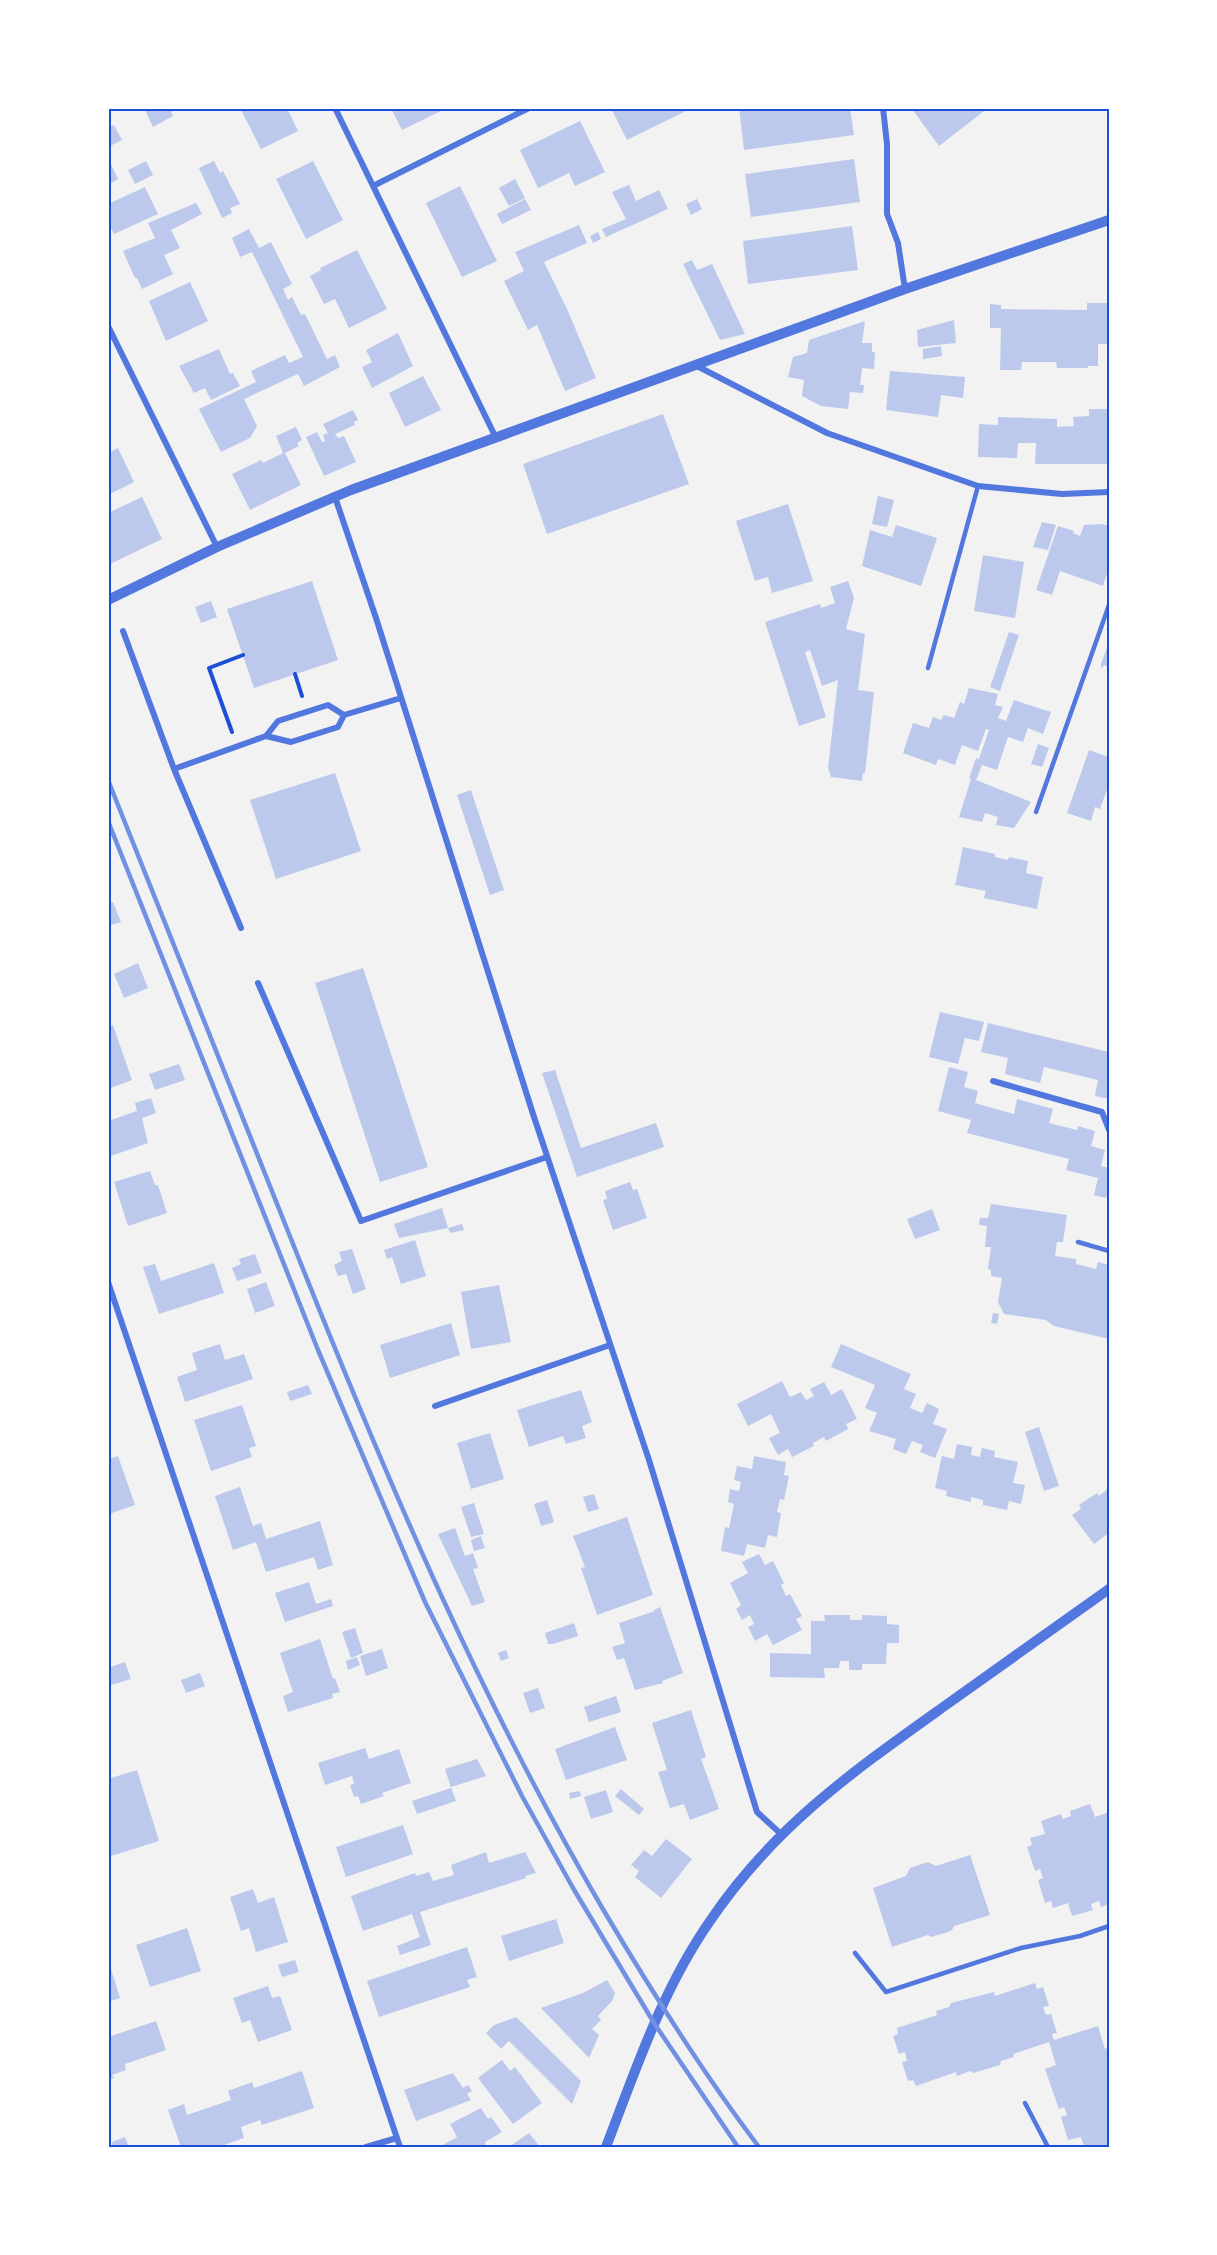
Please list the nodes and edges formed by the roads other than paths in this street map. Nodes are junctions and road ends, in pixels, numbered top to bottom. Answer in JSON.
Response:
{"nodes":[{"id":1,"x":335,"y":108,"type":"edge"},
{"id":2,"x":530,"y":108,"type":"edge"},
{"id":3,"x":883,"y":108,"type":"edge"},
{"id":4,"x":373,"y":186,"type":"junction"},
{"id":5,"x":1109,"y":220,"type":"edge"},
{"id":6,"x":905,"y":289,"type":"junction"},
{"id":7,"x":108,"y":326,"type":"edge"},
{"id":8,"x":694,"y":365,"type":"junction"},
{"id":9,"x":496,"y":438,"type":"junction"},
{"id":10,"x":978,"y":486,"type":"junction"},
{"id":11,"x":1109,"y":492,"type":"edge"},
{"id":12,"x":335,"y":497,"type":"junction"},
{"id":13,"x":217,"y":547,"type":"junction"},
{"id":14,"x":108,"y":600,"type":"edge"},
{"id":15,"x":1109,"y":604,"type":"edge"},
{"id":16,"x":123,"y":631,"type":"dead end"},
{"id":17,"x":928,"y":668,"type":"dead end"},
{"id":18,"x":401,"y":698,"type":"junction"},
{"id":19,"x":344,"y":715,"type":"junction"},
{"id":20,"x":266,"y":736,"type":"junction"},
{"id":21,"x":174,"y":769,"type":"junction"},
{"id":22,"x":1036,"y":812,"type":"dead end"},
{"id":23,"x":241,"y":928,"type":"dead end"},
{"id":24,"x":258,"y":982,"type":"dead end"},
{"id":25,"x":993,"y":1081,"type":"dead end"},
{"id":26,"x":1109,"y":1130,"type":"edge"},
{"id":27,"x":547,"y":1157,"type":"junction"},
{"id":28,"x":1078,"y":1242,"type":"dead end"},
{"id":29,"x":1109,"y":1251,"type":"edge"},
{"id":30,"x":108,"y":1282,"type":"edge"},
{"id":31,"x":610,"y":1345,"type":"junction"},
{"id":32,"x":435,"y":1406,"type":"dead end"},
{"id":33,"x":1109,"y":1589,"type":"edge"},
{"id":34,"x":781,"y":1834,"type":"junction"},
{"id":35,"x":1109,"y":1926,"type":"edge"},
{"id":36,"x":855,"y":1953,"type":"dead end"},
{"id":37,"x":1025,"y":2103,"type":"dead end"},
{"id":38,"x":397,"y":2138,"type":"junction"},
{"id":39,"x":366,"y":2147,"type":"edge"},
{"id":40,"x":400,"y":2147,"type":"edge"},
{"id":41,"x":606,"y":2147,"type":"edge"},
{"id":42,"x":1048,"y":2147,"type":"edge"}],
"edges":[{"from":1,"to":4,"type":"street"},
{"from":2,"to":4,"type":"street"},
{"from":3,"to":6,"type":"street"},
{"from":4,"to":9,"type":"street"},
{"from":5,"to":6,"type":"street"},
{"from":6,"to":8,"type":"street"},
{"from":7,"to":13,"type":"street"},
{"from":8,"to":9,"type":"street"},
{"from":8,"to":10,"type":"street"},
{"from":9,"to":12,"type":"street"},
{"from":10,"to":11,"type":"street"},
{"from":10,"to":17,"type":"lane"},
{"from":12,"to":13,"type":"street"},
{"from":12,"to":18,"type":"street"},
{"from":13,"to":14,"type":"street"},
{"from":15,"to":22,"type":"lane"},
{"from":16,"to":21,"type":"street"},
{"from":18,"to":19,"type":"street"},
{"from":18,"to":27,"type":"street"},
{"from":19,"to":20,"type":"street"},
{"from":19,"to":20,"type":"street"},
{"from":20,"to":21,"type":"street"},
{"from":21,"to":23,"type":"street"},
{"from":24,"to":27,"type":"street"},
{"from":25,"to":26,"type":"street"},
{"from":27,"to":31,"type":"street"},
{"from":28,"to":29,"type":"lane"},
{"from":30,"to":38,"type":"street"},
{"from":31,"to":32,"type":"street"},
{"from":31,"to":34,"type":"street"},
{"from":33,"to":34,"type":"street"},
{"from":34,"to":41,"type":"street"},
{"from":35,"to":36,"type":"lane"},
{"from":37,"to":42,"type":"lane"},
{"from":38,"to":39,"type":"street"},
{"from":38,"to":40,"type":"street"}]}
